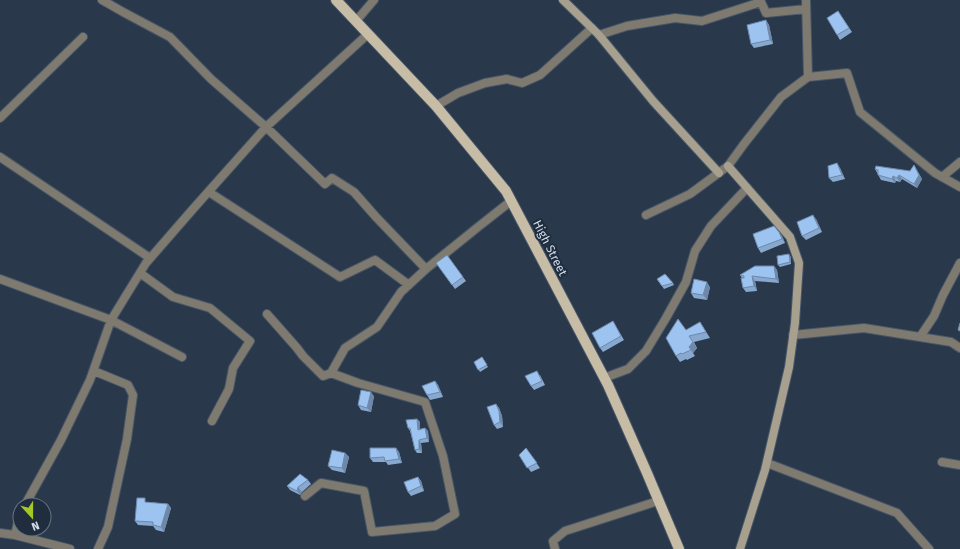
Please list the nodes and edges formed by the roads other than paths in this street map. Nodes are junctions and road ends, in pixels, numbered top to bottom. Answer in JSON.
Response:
{"nodes":[{"id":1,"x":102,"y":0,"type":"edge"},
{"id":2,"x":336,"y":0,"type":"edge"},
{"id":3,"x":374,"y":0,"type":"edge"},
{"id":4,"x":563,"y":0,"type":"edge"},
{"id":5,"x":806,"y":0,"type":"edge"},
{"id":6,"x":806,"y":9,"type":"junction"},
{"id":7,"x":356,"y":21,"type":"junction"},
{"id":8,"x":592,"y":28,"type":"junction"},
{"id":9,"x":368,"y":34,"type":"junction"},
{"id":10,"x":599,"y":35,"type":"junction"},
{"id":11,"x":84,"y":37,"type":"dead end"},
{"id":12,"x":808,"y":77,"type":"junction"},
{"id":13,"x":436,"y":106,"type":"junction"},
{"id":14,"x":0,"y":118,"type":"edge"},
{"id":15,"x":266,"y":127,"type":"junction"},
{"id":16,"x":0,"y":157,"type":"edge"},
{"id":17,"x":960,"y":162,"type":"edge"},
{"id":18,"x":728,"y":166,"type":"junction"},
{"id":19,"x":719,"y":172,"type":"junction"},
{"id":20,"x":942,"y":177,"type":"junction"},
{"id":21,"x":960,"y":187,"type":"edge"},
{"id":22,"x":747,"y":188,"type":"junction"},
{"id":23,"x":212,"y":194,"type":"dead end"},
{"id":24,"x":511,"y":201,"type":"junction"},
{"id":25,"x":646,"y":215,"type":"dead end"},
{"id":26,"x":150,"y":258,"type":"junction"},
{"id":27,"x":960,"y":263,"type":"edge"},
{"id":28,"x":426,"y":269,"type":"junction"},
{"id":29,"x":140,"y":273,"type":"junction"},
{"id":30,"x":0,"y":279,"type":"edge"},
{"id":31,"x":409,"y":285,"type":"junction"},
{"id":32,"x":267,"y":314,"type":"dead end"},
{"id":33,"x":111,"y":320,"type":"junction"},
{"id":34,"x":793,"y":335,"type":"junction"},
{"id":35,"x":920,"y":337,"type":"junction"},
{"id":36,"x":960,"y":348,"type":"edge"},
{"id":37,"x":182,"y":357,"type":"dead end"},
{"id":38,"x":94,"y":371,"type":"junction"},
{"id":39,"x":331,"y":373,"type":"junction"},
{"id":40,"x":604,"y":378,"type":"junction"},
{"id":41,"x":212,"y":421,"type":"dead end"},
{"id":42,"x":942,"y":462,"type":"dead end"},
{"id":43,"x":767,"y":463,"type":"junction"},
{"id":44,"x":960,"y":465,"type":"edge"},
{"id":45,"x":305,"y":496,"type":"dead end"},
{"id":46,"x":29,"y":497,"type":"edge"},
{"id":47,"x":658,"y":501,"type":"junction"},
{"id":48,"x":0,"y":533,"type":"edge"},
{"id":49,"x":12,"y":535,"type":"edge"},
{"id":50,"x":23,"y":537,"type":"edge"},
{"id":51,"x":70,"y":549,"type":"edge"},
{"id":52,"x":98,"y":549,"type":"edge"},
{"id":53,"x":555,"y":549,"type":"edge"},
{"id":54,"x":679,"y":549,"type":"edge"},
{"id":55,"x":740,"y":549,"type":"edge"},
{"id":56,"x":929,"y":549,"type":"edge"}],
"edges":[{"from":1,"to":15,"type":"street"},
{"from":2,"to":7,"type":"main road","name":"High Street"},
{"from":3,"to":7,"type":"street"},
{"from":4,"to":8,"type":"street"},
{"from":5,"to":6,"type":"street"},
{"from":6,"to":10,"type":"street"},
{"from":6,"to":12,"type":"street"},
{"from":7,"to":9,"type":"main road","name":"High Street"},
{"from":8,"to":10,"type":"street"},
{"from":8,"to":13,"type":"street"},
{"from":9,"to":13,"type":"main road","name":"High Street"},
{"from":9,"to":15,"type":"street"},
{"from":10,"to":19,"type":"street"},
{"from":11,"to":14,"type":"street"},
{"from":12,"to":18,"type":"street"},
{"from":12,"to":20,"type":"street"},
{"from":13,"to":24,"type":"main road","name":"High Street"},
{"from":15,"to":26,"type":"street"},
{"from":15,"to":28,"type":"street"},
{"from":16,"to":26,"type":"street"},
{"from":17,"to":20,"type":"street"},
{"from":18,"to":19,"type":"street"},
{"from":18,"to":22,"type":"street"},
{"from":19,"to":25,"type":"street"},
{"from":20,"to":21,"type":"street"},
{"from":22,"to":34,"type":"street"},
{"from":22,"to":40,"type":"street"},
{"from":23,"to":31,"type":"street"},
{"from":24,"to":28,"type":"street"},
{"from":24,"to":40,"type":"main road","name":"High Street"},
{"from":26,"to":29,"type":"street"},
{"from":27,"to":35,"type":"street"},
{"from":28,"to":31,"type":"street"},
{"from":29,"to":33,"type":"street"},
{"from":29,"to":41,"type":"street"},
{"from":30,"to":33,"type":"street"},
{"from":31,"to":39,"type":"street"},
{"from":32,"to":39,"type":"street"},
{"from":33,"to":37,"type":"street"},
{"from":33,"to":38,"type":"street"},
{"from":34,"to":35,"type":"street"},
{"from":34,"to":43,"type":"street"},
{"from":35,"to":36,"type":"street"},
{"from":38,"to":46,"type":"street"},
{"from":38,"to":52,"type":"street"},
{"from":39,"to":45,"type":"street"},
{"from":40,"to":47,"type":"main road","name":"High Street"},
{"from":42,"to":44,"type":"street"},
{"from":43,"to":55,"type":"street"},
{"from":43,"to":56,"type":"street"},
{"from":47,"to":53,"type":"street"},
{"from":47,"to":54,"type":"main road","name":"High Street"},
{"from":48,"to":49,"type":"street"},
{"from":50,"to":51,"type":"street"}]}
